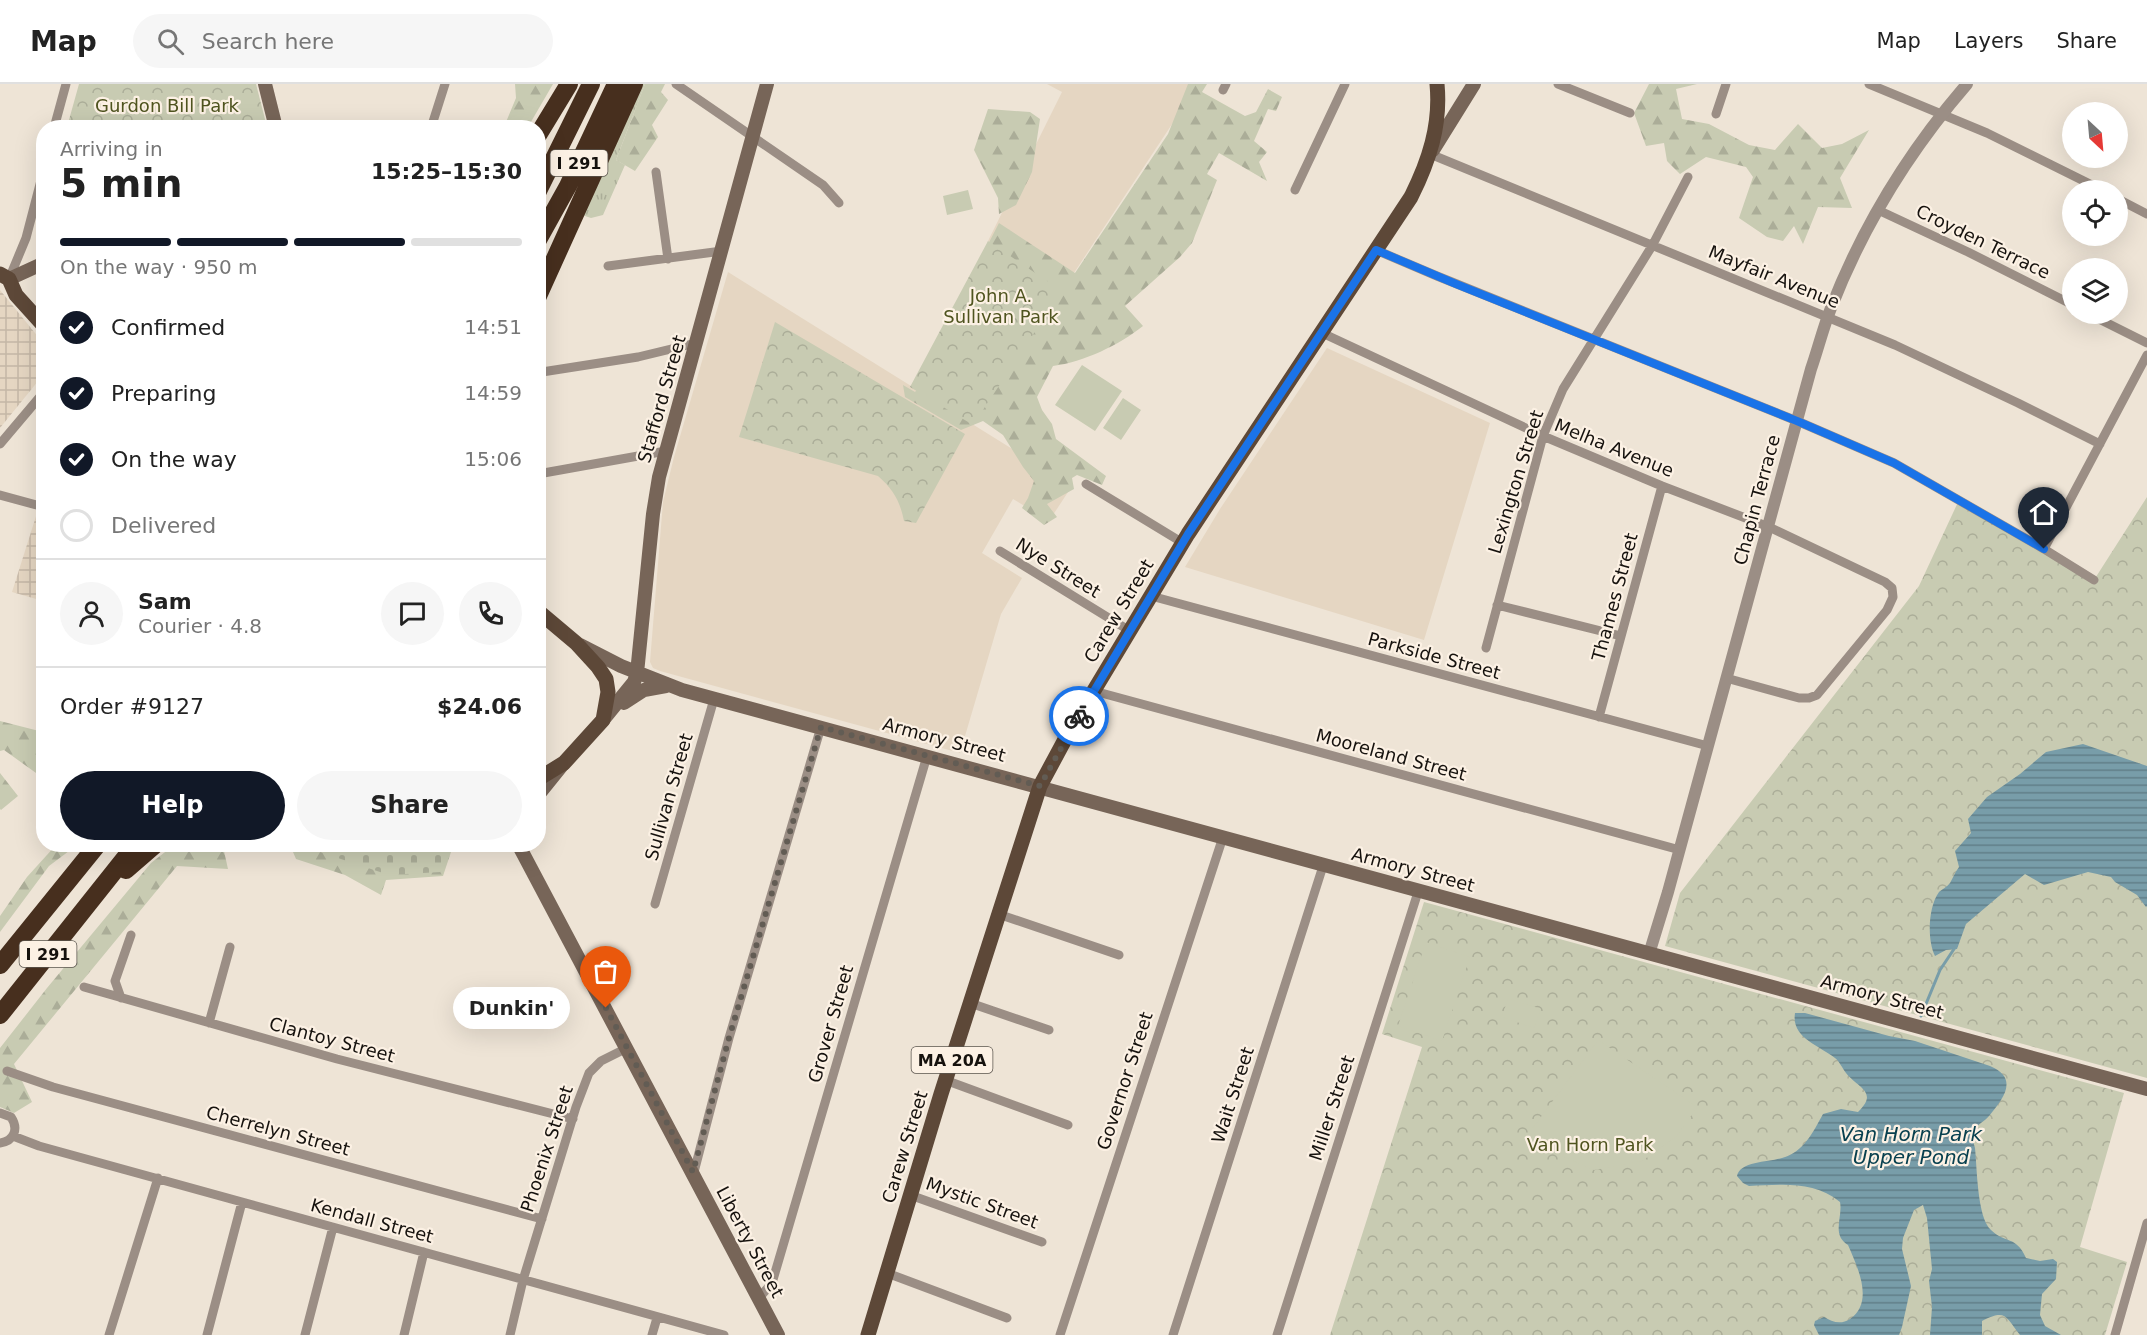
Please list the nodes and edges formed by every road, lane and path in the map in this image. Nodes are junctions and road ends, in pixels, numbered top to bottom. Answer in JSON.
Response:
{"nodes":[{"id":1,"x":66,"y":84,"type":"edge"},
{"id":2,"x":265,"y":84,"type":"edge"},
{"id":3,"x":445,"y":84,"type":"edge"},
{"id":4,"x":569,"y":84,"type":"edge"},
{"id":5,"x":591,"y":84,"type":"edge"},
{"id":6,"x":616,"y":84,"type":"edge"},
{"id":7,"x":634,"y":84,"type":"edge"},
{"id":8,"x":767,"y":84,"type":"edge"},
{"id":9,"x":1345,"y":84,"type":"edge"},
{"id":10,"x":1437,"y":84,"type":"edge"},
{"id":11,"x":1474,"y":84,"type":"edge"},
{"id":12,"x":1558,"y":84,"type":"edge"},
{"id":13,"x":1726,"y":84,"type":"edge"},
{"id":14,"x":1869,"y":84,"type":"edge"},
{"id":15,"x":1967,"y":84,"type":"edge"},
{"id":16,"x":680,"y":85,"type":"edge"},
{"id":17,"x":1630,"y":113,"type":"dead end"},
{"id":18,"x":1716,"y":114,"type":"dead end"},
{"id":19,"x":1941,"y":114,"type":"junction"},
{"id":20,"x":56,"y":120,"type":"edge"},
{"id":21,"x":274,"y":120,"type":"edge"},
{"id":22,"x":434,"y":120,"type":"edge"},
{"id":23,"x":546,"y":122,"type":"edge"},
{"id":24,"x":754,"y":137,"type":"junction"},
{"id":25,"x":1430,"y":154,"type":"junction"},
{"id":26,"x":656,"y":172,"type":"dead end"},
{"id":27,"x":546,"y":175,"type":"edge"},
{"id":28,"x":1688,"y":177,"type":"dead end"},
{"id":29,"x":2082,"y":180,"type":"edge"},
{"id":30,"x":1295,"y":189,"type":"dead end"},
{"id":31,"x":36,"y":200,"type":"edge"},
{"id":32,"x":839,"y":203,"type":"dead end"},
{"id":33,"x":2128,"y":204,"type":"edge"},
{"id":34,"x":1878,"y":210,"type":"junction"},
{"id":35,"x":2147,"y":214,"type":"edge"},
{"id":36,"x":546,"y":226,"type":"edge"},
{"id":37,"x":1652,"y":246,"type":"junction"},
{"id":38,"x":1376,"y":250,"type":"junction"},
{"id":39,"x":722,"y":251,"type":"junction"},
{"id":40,"x":668,"y":259,"type":"junction"},
{"id":41,"x":36,"y":266,"type":"edge"},
{"id":42,"x":608,"y":266,"type":"dead end"},
{"id":43,"x":4,"y":276,"type":"edge"},
{"id":44,"x":546,"y":278,"type":"edge"},
{"id":45,"x":2062,"y":300,"type":"edge"},
{"id":46,"x":36,"y":317,"type":"edge"},
{"id":47,"x":1828,"y":317,"type":"junction"},
{"id":48,"x":2109,"y":324,"type":"edge"},
{"id":49,"x":1320,"y":332,"type":"junction"},
{"id":50,"x":1594,"y":340,"type":"junction"},
{"id":51,"x":696,"y":343,"type":"junction"},
{"id":52,"x":2147,"y":343,"type":"edge"},
{"id":53,"x":2147,"y":355,"type":"edge"},
{"id":54,"x":546,"y":371,"type":"edge"},
{"id":55,"x":36,"y":401,"type":"edge"},
{"id":56,"x":1797,"y":421,"type":"junction"},
{"id":57,"x":1543,"y":436,"type":"junction"},
{"id":58,"x":0,"y":444,"type":"edge"},
{"id":59,"x":2100,"y":444,"type":"junction"},
{"id":60,"x":666,"y":451,"type":"junction"},
{"id":61,"x":546,"y":473,"type":"edge"},
{"id":62,"x":1086,"y":484,"type":"dead end"},
{"id":63,"x":1662,"y":486,"type":"junction"},
{"id":64,"x":0,"y":495,"type":"edge"},
{"id":65,"x":36,"y":505,"type":"edge"},
{"id":66,"x":1769,"y":527,"type":"junction"},
{"id":67,"x":1183,"y":543,"type":"junction"},
{"id":68,"x":2044,"y":549,"type":"junction"},
{"id":69,"x":1000,"y":551,"type":"dead end"},
{"id":70,"x":2094,"y":580,"type":"dead end"},
{"id":71,"x":1151,"y":596,"type":"junction"},
{"id":72,"x":1497,"y":605,"type":"junction"},
{"id":73,"x":546,"y":618,"type":"edge"},
{"id":74,"x":1130,"y":631,"type":"junction"},
{"id":75,"x":1621,"y":636,"type":"junction"},
{"id":76,"x":576,"y":643,"type":"junction"},
{"id":77,"x":1485,"y":648,"type":"dead end"},
{"id":78,"x":637,"y":673,"type":"junction"},
{"id":79,"x":1726,"y":678,"type":"junction"},
{"id":80,"x":669,"y":686,"type":"junction"},
{"id":81,"x":1094,"y":691,"type":"junction"},
{"id":82,"x":714,"y":699,"type":"junction"},
{"id":83,"x":608,"y":715,"type":"junction"},
{"id":84,"x":1599,"y":717,"type":"junction"},
{"id":85,"x":821,"y":727,"type":"junction"},
{"id":86,"x":1708,"y":746,"type":"junction"},
{"id":87,"x":927,"y":756,"type":"junction"},
{"id":88,"x":564,"y":763,"type":"junction"},
{"id":89,"x":546,"y":774,"type":"edge"},
{"id":90,"x":546,"y":785,"type":"edge"},
{"id":91,"x":1040,"y":786,"type":"junction"},
{"id":92,"x":1223,"y":837,"type":"junction"},
{"id":93,"x":1680,"y":849,"type":"junction"},
{"id":94,"x":83,"y":852,"type":"edge"},
{"id":95,"x":91,"y":852,"type":"edge"},
{"id":96,"x":130,"y":852,"type":"edge"},
{"id":97,"x":147,"y":852,"type":"edge"},
{"id":98,"x":523,"y":852,"type":"edge"},
{"id":99,"x":530,"y":852,"type":"edge"},
{"id":100,"x":1323,"y":866,"type":"junction"},
{"id":101,"x":539,"y":880,"type":"junction"},
{"id":102,"x":1418,"y":892,"type":"junction"},
{"id":103,"x":97,"y":894,"type":"junction"},
{"id":104,"x":655,"y":904,"type":"dead end"},
{"id":105,"x":47,"y":906,"type":"junction"},
{"id":106,"x":998,"y":914,"type":"junction"},
{"id":107,"x":131,"y":935,"type":"dead end"},
{"id":108,"x":230,"y":947,"type":"dead end"},
{"id":109,"x":1648,"y":954,"type":"junction"},
{"id":110,"x":1119,"y":955,"type":"dead end"},
{"id":111,"x":0,"y":965,"type":"edge"},
{"id":112,"x":84,"y":987,"type":"dead end"},
{"id":113,"x":121,"y":998,"type":"junction"},
{"id":114,"x":970,"y":1003,"type":"junction"},
{"id":115,"x":0,"y":1015,"type":"edge"},
{"id":116,"x":209,"y":1023,"type":"junction"},
{"id":117,"x":1049,"y":1030,"type":"dead end"},
{"id":118,"x":627,"y":1048,"type":"junction"},
{"id":119,"x":7,"y":1071,"type":"dead end"},
{"id":120,"x":945,"y":1080,"type":"junction"},
{"id":121,"x":2147,"y":1089,"type":"edge"},
{"id":122,"x":0,"y":1113,"type":"edge"},
{"id":123,"x":573,"y":1119,"type":"junction"},
{"id":124,"x":1068,"y":1125,"type":"dead end"},
{"id":125,"x":13,"y":1136,"type":"junction"},
{"id":126,"x":0,"y":1143,"type":"edge"},
{"id":127,"x":693,"y":1172,"type":"junction"},
{"id":128,"x":158,"y":1178,"type":"junction"},
{"id":129,"x":910,"y":1195,"type":"junction"},
{"id":130,"x":242,"y":1202,"type":"junction"},
{"id":131,"x":542,"y":1219,"type":"junction"},
{"id":132,"x":2147,"y":1223,"type":"edge"},
{"id":133,"x":333,"y":1227,"type":"junction"},
{"id":134,"x":1042,"y":1242,"type":"dead end"},
{"id":135,"x":424,"y":1252,"type":"junction"},
{"id":136,"x":887,"y":1273,"type":"junction"},
{"id":137,"x":523,"y":1280,"type":"junction"},
{"id":138,"x":759,"y":1298,"type":"junction"},
{"id":139,"x":657,"y":1318,"type":"junction"},
{"id":140,"x":1007,"y":1318,"type":"dead end"},
{"id":141,"x":109,"y":1335,"type":"edge"},
{"id":142,"x":207,"y":1335,"type":"edge"},
{"id":143,"x":305,"y":1335,"type":"edge"},
{"id":144,"x":404,"y":1335,"type":"edge"},
{"id":145,"x":510,"y":1335,"type":"edge"},
{"id":146,"x":652,"y":1335,"type":"edge"},
{"id":147,"x":724,"y":1335,"type":"edge"},
{"id":148,"x":778,"y":1335,"type":"edge"},
{"id":149,"x":868,"y":1335,"type":"edge"},
{"id":150,"x":1060,"y":1335,"type":"edge"},
{"id":151,"x":1173,"y":1335,"type":"edge"},
{"id":152,"x":1277,"y":1335,"type":"edge"},
{"id":153,"x":2115,"y":1335,"type":"edge"}],
"edges":[{"from":1,"to":20,"type":"street"},
{"from":2,"to":21,"type":"main road"},
{"from":3,"to":22,"type":"street"},
{"from":4,"to":23,"type":"highway"},
{"from":5,"to":27,"type":"highway","number":"I 291"},
{"from":6,"to":36,"type":"highway","number":"I 291"},
{"from":7,"to":44,"type":"highway"},
{"from":8,"to":24,"type":"main road","name":"Stafford Street"},
{"from":9,"to":30,"type":"street"},
{"from":10,"to":25,"type":"main road","name":"Carew Street","number":"MA 20A"},
{"from":11,"to":25,"type":"main road"},
{"from":12,"to":17,"type":"street"},
{"from":13,"to":18,"type":"street"},
{"from":14,"to":19,"type":"street"},
{"from":15,"to":19,"type":"street","name":"Chapin Terrace"},
{"from":16,"to":24,"type":"street"},
{"from":19,"to":29,"type":"street"},
{"from":19,"to":34,"type":"street","name":"Chapin Terrace"},
{"from":24,"to":32,"type":"street"},
{"from":24,"to":39,"type":"main road","name":"Stafford Street"},
{"from":25,"to":37,"type":"street","name":"Mayfair Avenue"},
{"from":25,"to":38,"type":"main road","name":"Carew Street","number":"MA 20A"},
{"from":26,"to":40,"type":"street"},
{"from":28,"to":37,"type":"street","name":"Lexington Street"},
{"from":31,"to":43,"type":"street"},
{"from":33,"to":35,"type":"street"},
{"from":34,"to":45,"type":"street","name":"Croyden Terrace"},
{"from":34,"to":47,"type":"street","name":"Chapin Terrace"},
{"from":37,"to":47,"type":"street","name":"Mayfair Avenue"},
{"from":37,"to":50,"type":"street","name":"Lexington Street"},
{"from":38,"to":49,"type":"main road","name":"Carew Street","number":"MA 20A"},
{"from":38,"to":50,"type":"street"},
{"from":39,"to":40,"type":"street"},
{"from":39,"to":51,"type":"main road","name":"Stafford Street"},
{"from":40,"to":42,"type":"street"},
{"from":41,"to":43,"type":"main road"},
{"from":43,"to":46,"type":"main road"},
{"from":47,"to":56,"type":"street","name":"Chapin Terrace"},
{"from":47,"to":59,"type":"street","name":"Mayfair Avenue"},
{"from":48,"to":52,"type":"street"},
{"from":49,"to":57,"type":"street","name":"Melha Avenue"},
{"from":49,"to":67,"type":"main road","name":"Carew Street","number":"MA 20A"},
{"from":50,"to":56,"type":"street"},
{"from":50,"to":57,"type":"street","name":"Lexington Street"},
{"from":51,"to":54,"type":"street"},
{"from":51,"to":60,"type":"main road","name":"Stafford Street"},
{"from":53,"to":59,"type":"street"},
{"from":55,"to":58,"type":"street"},
{"from":56,"to":66,"type":"street","name":"Chapin Terrace"},
{"from":56,"to":68,"type":"street"},
{"from":57,"to":63,"type":"street","name":"Melha Avenue"},
{"from":57,"to":72,"type":"street","name":"Lexington Street"},
{"from":59,"to":68,"type":"street"},
{"from":60,"to":61,"type":"street"},
{"from":60,"to":78,"type":"main road","name":"Stafford Street"},
{"from":62,"to":67,"type":"street"},
{"from":63,"to":66,"type":"street","name":"Melha Avenue"},
{"from":63,"to":75,"type":"street","name":"Thames Street"},
{"from":64,"to":65,"type":"street"},
{"from":66,"to":79,"type":"street","name":"Chapin Terrace"},
{"from":66,"to":79,"type":"street","name":"Melha Avenue"},
{"from":67,"to":71,"type":"main road","name":"Carew Street","number":"MA 20A"},
{"from":68,"to":70,"type":"street"},
{"from":69,"to":74,"type":"street","name":"Nye Street"},
{"from":71,"to":74,"type":"main road","name":"Carew Street","number":"MA 20A"},
{"from":71,"to":84,"type":"street","name":"Parkside Street"},
{"from":72,"to":75,"type":"street"},
{"from":72,"to":77,"type":"street","name":"Lexington Street"},
{"from":73,"to":76,"type":"main road"},
{"from":74,"to":81,"type":"main road","name":"Carew Street","number":"MA 20A"},
{"from":75,"to":84,"type":"street","name":"Thames Street"},
{"from":76,"to":78,"type":"main road","name":"Armory Street"},
{"from":76,"to":83,"type":"main road"},
{"from":78,"to":80,"type":"main road","name":"Armory Street"},
{"from":78,"to":83,"type":"main road","name":"Stafford Street"},
{"from":79,"to":86,"type":"street","name":"Chapin Terrace"},
{"from":80,"to":82,"type":"main road","name":"Armory Street"},
{"from":80,"to":83,"type":"main road","name":"Armory Street"},
{"from":81,"to":91,"type":"main road","name":"Carew Street","number":"MA 20A"},
{"from":81,"to":93,"type":"street","name":"Mooreland Street"},
{"from":82,"to":85,"type":"main road","name":"Armory Street"},
{"from":82,"to":104,"type":"street","name":"Sullivan Street"},
{"from":83,"to":88,"type":"main road"},
{"from":84,"to":86,"type":"street","name":"Parkside Street"},
{"from":85,"to":87,"type":"main road","name":"Armory Street"},
{"from":85,"to":127,"type":"street"},
{"from":86,"to":93,"type":"street","name":"Chapin Terrace"},
{"from":87,"to":91,"type":"main road","name":"Armory Street"},
{"from":87,"to":138,"type":"street","name":"Grover Street"},
{"from":88,"to":89,"type":"main road"},
{"from":88,"to":90,"type":"main road"},
{"from":91,"to":92,"type":"main road","name":"Armory Street"},
{"from":91,"to":106,"type":"main road","name":"Carew Street","number":"MA 20A"},
{"from":92,"to":100,"type":"main road","name":"Armory Street"},
{"from":92,"to":150,"type":"street","name":"Governor Street"},
{"from":93,"to":109,"type":"street","name":"Chapin Terrace"},
{"from":94,"to":105,"type":"highway"},
{"from":95,"to":105,"type":"highway","number":"I 291"},
{"from":96,"to":103,"type":"highway","number":"I 291"},
{"from":97,"to":103,"type":"highway"},
{"from":98,"to":101,"type":"main road","name":"Liberty Street"},
{"from":99,"to":101,"type":"main road","name":"Liberty Street"},
{"from":100,"to":102,"type":"main road","name":"Armory Street"},
{"from":100,"to":151,"type":"street","name":"Wait Street"},
{"from":101,"to":118,"type":"main road","name":"Liberty Street"},
{"from":102,"to":109,"type":"main road","name":"Armory Street"},
{"from":102,"to":152,"type":"street","name":"Miller Street"},
{"from":103,"to":115,"type":"highway","number":"I 291"},
{"from":105,"to":111,"type":"highway","number":"I 291"},
{"from":106,"to":110,"type":"street"},
{"from":106,"to":114,"type":"main road","name":"Carew Street","number":"MA 20A"},
{"from":107,"to":113,"type":"street"},
{"from":108,"to":116,"type":"street"},
{"from":109,"to":121,"type":"main road","name":"Armory Street"},
{"from":112,"to":113,"type":"street","name":"Clantoy Street"},
{"from":113,"to":116,"type":"street","name":"Clantoy Street"},
{"from":114,"to":117,"type":"street"},
{"from":114,"to":120,"type":"main road","name":"Carew Street","number":"MA 20A"},
{"from":116,"to":123,"type":"street","name":"Clantoy Street"},
{"from":118,"to":123,"type":"street","name":"Phoenix Street"},
{"from":118,"to":127,"type":"main road","name":"Liberty Street"},
{"from":119,"to":131,"type":"street","name":"Cherrelyn Street"},
{"from":120,"to":124,"type":"street"},
{"from":120,"to":129,"type":"main road","name":"Carew Street","number":"MA 20A"},
{"from":122,"to":125,"type":"street"},
{"from":123,"to":131,"type":"street","name":"Phoenix Street"},
{"from":125,"to":126,"type":"street"},
{"from":125,"to":128,"type":"street","name":"Kendall Street"},
{"from":127,"to":138,"type":"main road","name":"Liberty Street"},
{"from":128,"to":130,"type":"street","name":"Kendall Street"},
{"from":128,"to":141,"type":"street"},
{"from":129,"to":134,"type":"street","name":"Mystic Street"},
{"from":129,"to":136,"type":"main road","name":"Carew Street","number":"MA 20A"},
{"from":130,"to":133,"type":"street","name":"Kendall Street"},
{"from":130,"to":142,"type":"street"},
{"from":131,"to":137,"type":"street","name":"Phoenix Street"},
{"from":132,"to":153,"type":"street"},
{"from":133,"to":135,"type":"street","name":"Kendall Street"},
{"from":133,"to":143,"type":"street"},
{"from":135,"to":137,"type":"street","name":"Kendall Street"},
{"from":135,"to":144,"type":"street"},
{"from":136,"to":140,"type":"street"},
{"from":136,"to":149,"type":"main road","name":"Carew Street","number":"MA 20A"},
{"from":137,"to":139,"type":"street","name":"Kendall Street"},
{"from":137,"to":145,"type":"street","name":"Phoenix Street"},
{"from":138,"to":148,"type":"main road","name":"Liberty Street"},
{"from":139,"to":146,"type":"street"},
{"from":139,"to":147,"type":"street","name":"Kendall Street"}]}
